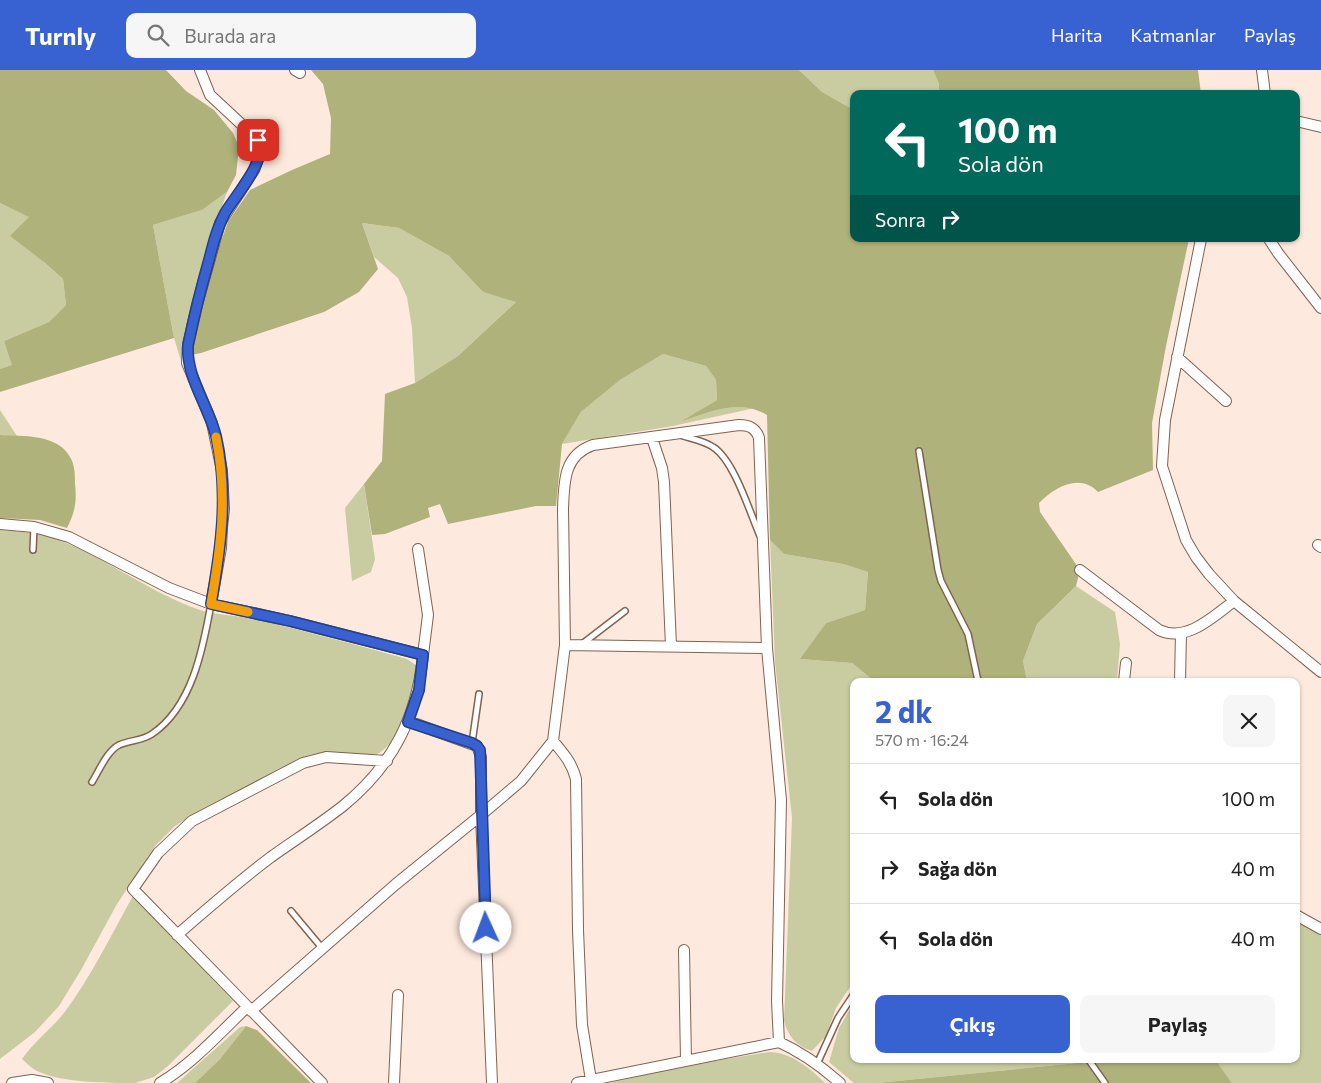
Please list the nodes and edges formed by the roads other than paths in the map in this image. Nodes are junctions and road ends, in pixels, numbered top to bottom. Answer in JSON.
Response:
{"nodes":[{"id":1,"x":200,"y":70,"type":"edge"},
{"id":2,"x":1262,"y":70,"type":"edge"},
{"id":3,"x":1264,"y":90,"type":"edge"},
{"id":4,"x":1300,"y":121,"type":"edge"},
{"id":5,"x":1321,"y":127,"type":"edge"},
{"id":6,"x":1200,"y":242,"type":"edge"},
{"id":7,"x":1271,"y":242,"type":"edge"},
{"id":8,"x":1321,"y":308,"type":"edge"},
{"id":9,"x":1177,"y":357,"type":"junction"},
{"id":10,"x":1226,"y":401,"type":"dead end"},
{"id":11,"x":677,"y":434,"type":"junction"},
{"id":12,"x":652,"y":438,"type":"junction"},
{"id":13,"x":919,"y":451,"type":"dead end"},
{"id":14,"x":0,"y":524,"type":"edge"},
{"id":15,"x":34,"y":527,"type":"junction"},
{"id":16,"x":762,"y":541,"type":"junction"},
{"id":17,"x":418,"y":549,"type":"dead end"},
{"id":18,"x":33,"y":550,"type":"dead end"},
{"id":19,"x":1080,"y":570,"type":"dead end"},
{"id":20,"x":1234,"y":601,"type":"junction"},
{"id":21,"x":211,"y":604,"type":"junction"},
{"id":22,"x":625,"y":611,"type":"dead end"},
{"id":23,"x":1181,"y":634,"type":"junction"},
{"id":24,"x":565,"y":645,"type":"junction"},
{"id":25,"x":580,"y":645,"type":"junction"},
{"id":26,"x":671,"y":646,"type":"junction"},
{"id":27,"x":766,"y":648,"type":"junction"},
{"id":28,"x":423,"y":655,"type":"junction"},
{"id":29,"x":1126,"y":663,"type":"dead end"},
{"id":30,"x":1321,"y":672,"type":"edge"},
{"id":31,"x":977,"y":678,"type":"edge"},
{"id":32,"x":1124,"y":678,"type":"edge"},
{"id":33,"x":1180,"y":678,"type":"edge"},
{"id":34,"x":479,"y":694,"type":"dead end"},
{"id":35,"x":408,"y":722,"type":"junction"},
{"id":36,"x":552,"y":741,"type":"junction"},
{"id":37,"x":472,"y":743,"type":"junction"},
{"id":38,"x":387,"y":761,"type":"junction"},
{"id":39,"x":92,"y":782,"type":"dead end"},
{"id":40,"x":481,"y":815,"type":"junction"},
{"id":41,"x":291,"y":911,"type":"dead end"},
{"id":42,"x":1300,"y":917,"type":"edge"},
{"id":43,"x":1321,"y":929,"type":"edge"},
{"id":44,"x":177,"y":935,"type":"junction"},
{"id":45,"x":322,"y":948,"type":"junction"},
{"id":46,"x":684,"y":950,"type":"dead end"},
{"id":47,"x":398,"y":995,"type":"dead end"},
{"id":48,"x":850,"y":1000,"type":"edge"},
{"id":49,"x":249,"y":1009,"type":"junction"},
{"id":50,"x":779,"y":1042,"type":"junction"},
{"id":51,"x":686,"y":1061,"type":"junction"},
{"id":52,"x":1091,"y":1063,"type":"edge"},
{"id":53,"x":817,"y":1064,"type":"junction"},
{"id":54,"x":591,"y":1080,"type":"junction"},
{"id":55,"x":12,"y":1083,"type":"edge"},
{"id":56,"x":48,"y":1083,"type":"edge"},
{"id":57,"x":160,"y":1083,"type":"edge"},
{"id":58,"x":322,"y":1083,"type":"edge"},
{"id":59,"x":394,"y":1083,"type":"edge"},
{"id":60,"x":492,"y":1083,"type":"edge"},
{"id":61,"x":578,"y":1083,"type":"edge"},
{"id":62,"x":840,"y":1083,"type":"edge"},
{"id":63,"x":1105,"y":1083,"type":"edge"}],
"edges":[{"from":1,"to":21,"type":"street"},
{"from":2,"to":3,"type":"street"},
{"from":4,"to":5,"type":"street"},
{"from":6,"to":9,"type":"street"},
{"from":7,"to":8,"type":"street"},
{"from":9,"to":10,"type":"street"},
{"from":9,"to":20,"type":"street"},
{"from":11,"to":12,"type":"street"},
{"from":11,"to":16,"type":"lane"},
{"from":11,"to":16,"type":"street"},
{"from":12,"to":24,"type":"street"},
{"from":12,"to":26,"type":"street"},
{"from":13,"to":31,"type":"lane"},
{"from":14,"to":15,"type":"street"},
{"from":15,"to":18,"type":"lane"},
{"from":15,"to":21,"type":"street"},
{"from":16,"to":27,"type":"street"},
{"from":17,"to":28,"type":"street"},
{"from":19,"to":23,"type":"street"},
{"from":20,"to":23,"type":"street"},
{"from":20,"to":30,"type":"street"},
{"from":21,"to":28,"type":"street"},
{"from":21,"to":39,"type":"lane"},
{"from":22,"to":25,"type":"lane"},
{"from":23,"to":33,"type":"street"},
{"from":24,"to":25,"type":"street"},
{"from":24,"to":36,"type":"street"},
{"from":25,"to":26,"type":"street"},
{"from":26,"to":27,"type":"street"},
{"from":27,"to":50,"type":"street"},
{"from":28,"to":35,"type":"street"},
{"from":29,"to":32,"type":"street"},
{"from":34,"to":37,"type":"lane"},
{"from":35,"to":37,"type":"street"},
{"from":35,"to":38,"type":"street"},
{"from":36,"to":40,"type":"street"},
{"from":36,"to":54,"type":"street"},
{"from":37,"to":40,"type":"street"},
{"from":38,"to":44,"type":"street"},
{"from":38,"to":44,"type":"street"},
{"from":40,"to":45,"type":"street"},
{"from":40,"to":60,"type":"street"},
{"from":41,"to":45,"type":"lane"},
{"from":42,"to":43,"type":"street"},
{"from":44,"to":49,"type":"street"},
{"from":45,"to":49,"type":"street"},
{"from":46,"to":51,"type":"street"},
{"from":47,"to":59,"type":"street"},
{"from":48,"to":53,"type":"lane"},
{"from":49,"to":57,"type":"street"},
{"from":49,"to":58,"type":"street"},
{"from":50,"to":51,"type":"street"},
{"from":50,"to":53,"type":"street"},
{"from":51,"to":54,"type":"street"},
{"from":52,"to":63,"type":"lane"},
{"from":53,"to":62,"type":"street"},
{"from":54,"to":61,"type":"street"},
{"from":55,"to":56,"type":"street"}]}
